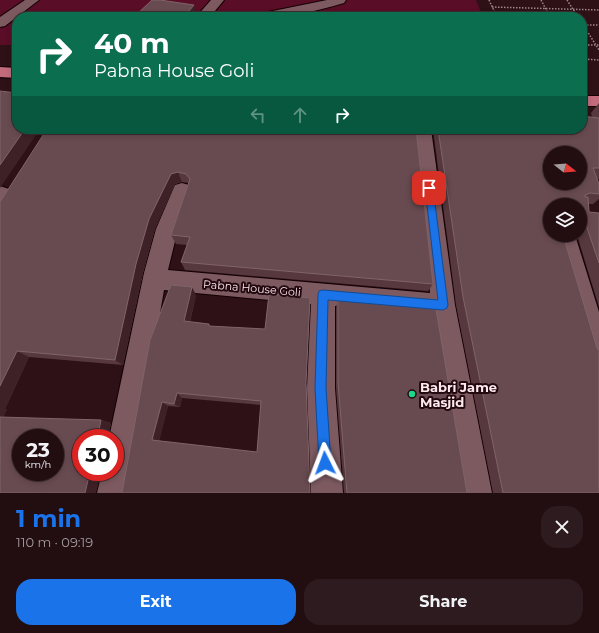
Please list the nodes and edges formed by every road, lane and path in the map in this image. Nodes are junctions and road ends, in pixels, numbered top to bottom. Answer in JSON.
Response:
{"nodes":[{"id":1,"x":33,"y":0,"type":"edge"},
{"id":2,"x":218,"y":0,"type":"edge"},
{"id":3,"x":340,"y":0,"type":"edge"},
{"id":4,"x":489,"y":0,"type":"edge"},
{"id":5,"x":541,"y":0,"type":"edge"},
{"id":6,"x":567,"y":0,"type":"edge"},
{"id":7,"x":492,"y":6,"type":"junction"},
{"id":8,"x":546,"y":8,"type":"junction"},
{"id":9,"x":573,"y":9,"type":"junction"},
{"id":10,"x":599,"y":10,"type":"edge"},
{"id":11,"x":16,"y":12,"type":"edge"},
{"id":12,"x":207,"y":12,"type":"edge"},
{"id":13,"x":290,"y":12,"type":"edge"},
{"id":14,"x":495,"y":12,"type":"edge"},
{"id":15,"x":548,"y":12,"type":"edge"},
{"id":16,"x":575,"y":12,"type":"edge"},
{"id":17,"x":12,"y":15,"type":"edge"},
{"id":18,"x":0,"y":23,"type":"edge"},
{"id":19,"x":587,"y":24,"type":"edge"},
{"id":20,"x":599,"y":25,"type":"edge"},
{"id":21,"x":587,"y":32,"type":"edge"},
{"id":22,"x":587,"y":45,"type":"edge"},
{"id":23,"x":596,"y":45,"type":"junction"},
{"id":24,"x":599,"y":45,"type":"edge"},
{"id":25,"x":599,"y":50,"type":"edge"},
{"id":26,"x":587,"y":59,"type":"edge"},
{"id":27,"x":599,"y":60,"type":"edge"},
{"id":28,"x":0,"y":72,"type":"edge"},
{"id":29,"x":12,"y":73,"type":"edge"},
{"id":30,"x":587,"y":101,"type":"edge"},
{"id":31,"x":599,"y":101,"type":"edge"},
{"id":32,"x":423,"y":134,"type":"edge"},
{"id":33,"x":182,"y":190,"type":"dead end"},
{"id":34,"x":566,"y":242,"type":"edge"},
{"id":35,"x":156,"y":279,"type":"junction"},
{"id":36,"x":323,"y":295,"type":"junction"},
{"id":37,"x":443,"y":305,"type":"junction"},
{"id":38,"x":599,"y":352,"type":"edge"},
{"id":39,"x":114,"y":493,"type":"edge"},
{"id":40,"x":327,"y":493,"type":"edge"},
{"id":41,"x":476,"y":493,"type":"edge"}],
"edges":[{"from":1,"to":11,"type":"street"},
{"from":2,"to":12,"type":"street"},
{"from":3,"to":13,"type":"street"},
{"from":4,"to":7,"type":"path"},
{"from":5,"to":8,"type":"path"},
{"from":6,"to":9,"type":"path"},
{"from":7,"to":8,"type":"path"},
{"from":7,"to":14,"type":"path"},
{"from":8,"to":9,"type":"path"},
{"from":8,"to":15,"type":"path"},
{"from":9,"to":10,"type":"path"},
{"from":9,"to":16,"type":"path"},
{"from":17,"to":18,"type":"street"},
{"from":19,"to":20,"type":"path"},
{"from":21,"to":23,"type":"path"},
{"from":22,"to":23,"type":"path"},
{"from":23,"to":24,"type":"path"},
{"from":23,"to":25,"type":"path"},
{"from":26,"to":27,"type":"path"},
{"from":28,"to":29,"type":"highway"},
{"from":30,"to":31,"type":"highway"},
{"from":32,"to":37,"type":"street"},
{"from":33,"to":35,"type":"street"},
{"from":34,"to":38,"type":"street"},
{"from":35,"to":36,"type":"street","name":"Pabna House Goli"},
{"from":35,"to":39,"type":"street"},
{"from":36,"to":37,"type":"street","name":"Pabna House Goli"},
{"from":36,"to":40,"type":"street"},
{"from":37,"to":41,"type":"street"}]}
